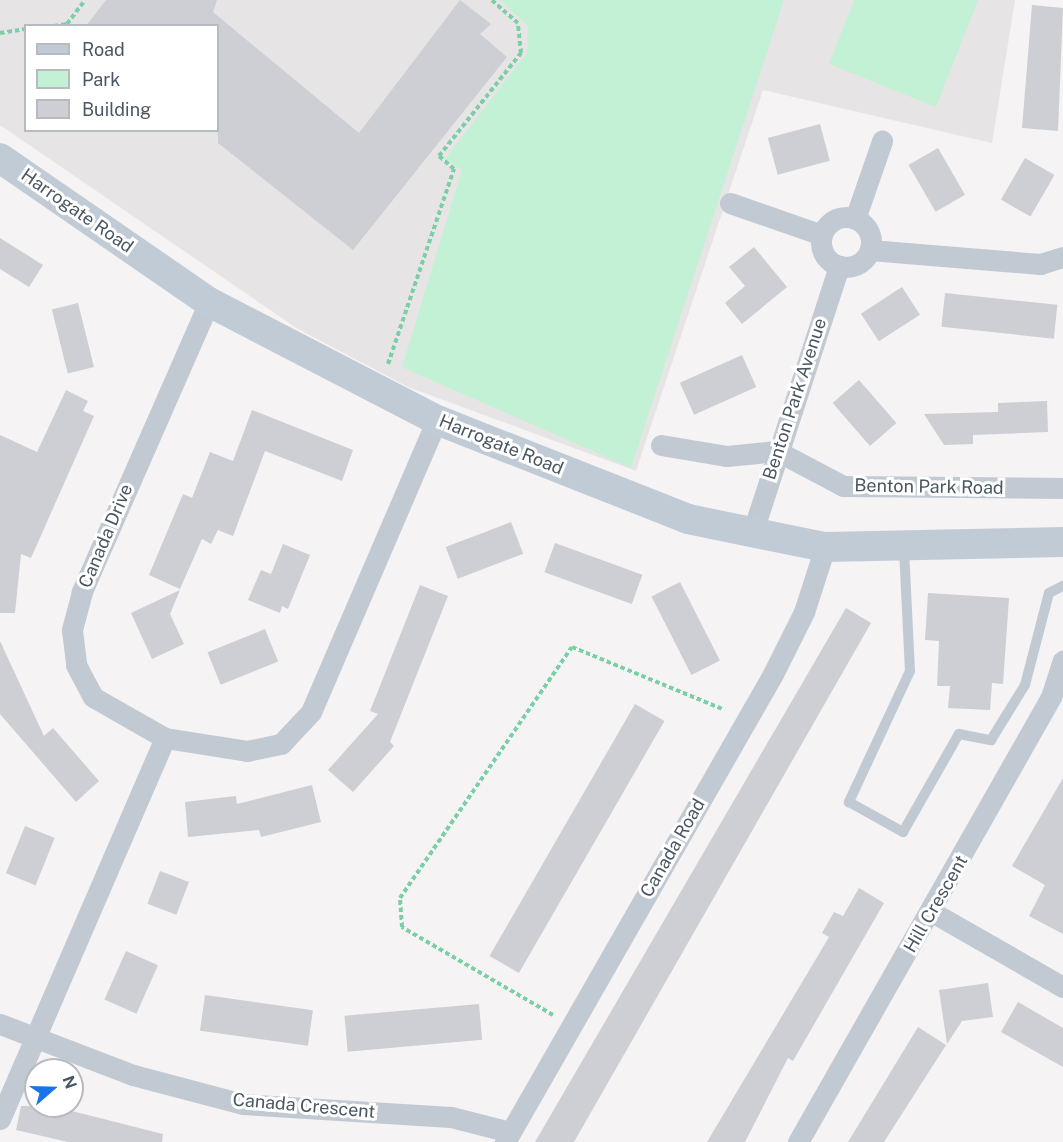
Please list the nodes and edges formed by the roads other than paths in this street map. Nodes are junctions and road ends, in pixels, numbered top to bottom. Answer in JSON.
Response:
{"nodes":[{"id":1,"x":882,"y":141,"type":"dead end"},
{"id":2,"x":0,"y":158,"type":"edge"},
{"id":3,"x":730,"y":203,"type":"dead end"},
{"id":4,"x":855,"y":219,"type":"junction"},
{"id":5,"x":822,"y":235,"type":"junction"},
{"id":6,"x":870,"y":250,"type":"junction"},
{"id":7,"x":1063,"y":257,"type":"edge"},
{"id":8,"x":839,"y":266,"type":"junction"},
{"id":9,"x":209,"y":302,"type":"junction"},
{"id":10,"x":436,"y":420,"type":"junction"},
{"id":11,"x":661,"y":445,"type":"dead end"},
{"id":12,"x":777,"y":451,"type":"junction"},
{"id":13,"x":1063,"y":488,"type":"edge"},
{"id":14,"x":752,"y":534,"type":"junction"},
{"id":15,"x":1063,"y":542,"type":"edge"},
{"id":16,"x":825,"y":547,"type":"junction"},
{"id":17,"x":904,"y":549,"type":"junction"},
{"id":18,"x":1063,"y":586,"type":"edge"},
{"id":19,"x":1063,"y":661,"type":"edge"},
{"id":20,"x":1057,"y":700,"type":"edge"},
{"id":21,"x":165,"y":738,"type":"junction"},
{"id":22,"x":932,"y":912,"type":"junction"},
{"id":23,"x":1063,"y":987,"type":"edge"},
{"id":24,"x":0,"y":1024,"type":"edge"},
{"id":25,"x":35,"y":1038,"type":"junction"},
{"id":26,"x":0,"y":1119,"type":"edge"},
{"id":27,"x":507,"y":1137,"type":"edge"},
{"id":28,"x":798,"y":1142,"type":"edge"}],
"edges":[{"from":1,"to":4,"type":"street"},
{"from":2,"to":9,"type":"main road","name":"Harrogate Road"},
{"from":3,"to":5,"type":"street"},
{"from":4,"to":5,"type":"street"},
{"from":4,"to":6,"type":"street"},
{"from":5,"to":8,"type":"street"},
{"from":6,"to":7,"type":"street"},
{"from":6,"to":8,"type":"street"},
{"from":8,"to":12,"type":"street","name":"Benton Park Avenue"},
{"from":9,"to":10,"type":"main road","name":"Harrogate Road"},
{"from":9,"to":21,"type":"street","name":"Canada Drive"},
{"from":10,"to":14,"type":"main road","name":"Harrogate Road"},
{"from":10,"to":21,"type":"street","name":"Canada Drive"},
{"from":11,"to":12,"type":"street"},
{"from":12,"to":13,"type":"street","name":"Benton Park Road"},
{"from":12,"to":14,"type":"street","name":"Benton Park Avenue"},
{"from":14,"to":16,"type":"main road","name":"Harrogate Road"},
{"from":15,"to":17,"type":"main road","name":"Harrogate Road"},
{"from":16,"to":17,"type":"main road","name":"Harrogate Road"},
{"from":16,"to":27,"type":"street","name":"Canada Road"},
{"from":17,"to":18,"type":"lane"},
{"from":19,"to":20,"type":"street","name":"Hill Crescent"},
{"from":20,"to":22,"type":"street","name":"Hill Crescent"},
{"from":21,"to":25,"type":"street"},
{"from":22,"to":23,"type":"street"},
{"from":22,"to":28,"type":"street","name":"Hill Crescent"},
{"from":24,"to":25,"type":"street","name":"Canada Crescent"},
{"from":25,"to":26,"type":"street"},
{"from":25,"to":27,"type":"street","name":"Canada Crescent"}]}
